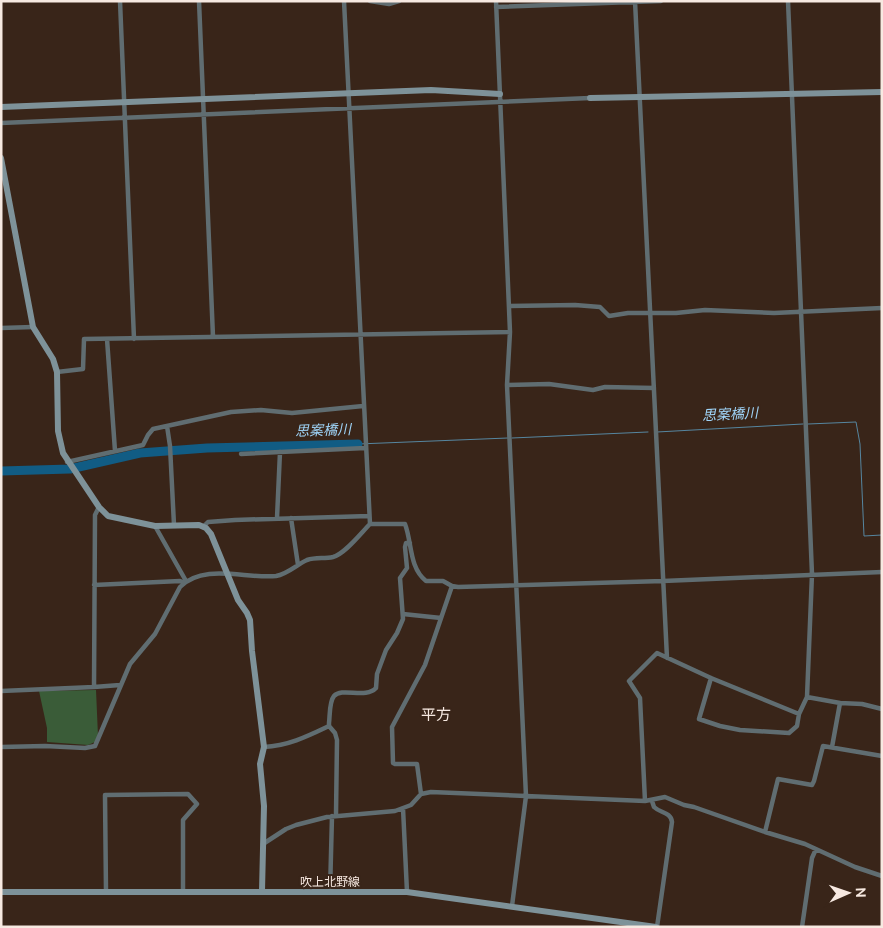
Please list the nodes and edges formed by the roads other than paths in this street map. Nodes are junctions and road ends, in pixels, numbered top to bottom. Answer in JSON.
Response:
{"nodes":[{"id":1,"x":120,"y":1,"type":"edge"},
{"id":2,"x":200,"y":1,"type":"edge"},
{"id":3,"x":344,"y":1,"type":"edge"},
{"id":4,"x":370,"y":1,"type":"edge"},
{"id":5,"x":399,"y":1,"type":"edge"},
{"id":6,"x":496,"y":1,"type":"edge"},
{"id":7,"x":660,"y":1,"type":"edge"},
{"id":8,"x":788,"y":1,"type":"edge"},
{"id":9,"x":380,"y":2,"type":"edge"},
{"id":10,"x":635,"y":2,"type":"edge"},
{"id":11,"x":496,"y":7,"type":"junction"},
{"id":12,"x":882,"y":92,"type":"edge"},
{"id":13,"x":349,"y":93,"type":"junction"},
{"id":14,"x":792,"y":93,"type":"junction"},
{"id":15,"x":500,"y":94,"type":"junction"},
{"id":16,"x":638,"y":97,"type":"junction"},
{"id":17,"x":590,"y":98,"type":"joint"},
{"id":18,"x":203,"y":99,"type":"junction"},
{"id":19,"x":125,"y":102,"type":"junction"},
{"id":20,"x":500,"y":102,"type":"junction"},
{"id":21,"x":1,"y":107,"type":"edge"},
{"id":22,"x":350,"y":108,"type":"junction"},
{"id":23,"x":204,"y":114,"type":"junction"},
{"id":24,"x":126,"y":118,"type":"junction"},
{"id":25,"x":1,"y":123,"type":"edge"},
{"id":26,"x":1,"y":158,"type":"edge"},
{"id":27,"x":509,"y":306,"type":"junction"},
{"id":28,"x":882,"y":308,"type":"edge"},
{"id":29,"x":801,"y":312,"type":"junction"},
{"id":30,"x":650,"y":313,"type":"junction"},
{"id":31,"x":33,"y":327,"type":"junction"},
{"id":32,"x":1,"y":328,"type":"edge"},
{"id":33,"x":510,"y":332,"type":"junction"},
{"id":34,"x":360,"y":334,"type":"junction"},
{"id":35,"x":213,"y":337,"type":"junction"},
{"id":36,"x":107,"y":339,"type":"junction"},
{"id":37,"x":134,"y":339,"type":"junction"},
{"id":38,"x":57,"y":372,"type":"junction"},
{"id":39,"x":507,"y":385,"type":"junction"},
{"id":40,"x":654,"y":388,"type":"junction"},
{"id":41,"x":363,"y":406,"type":"junction"},
{"id":42,"x":167,"y":426,"type":"junction"},
{"id":43,"x":365,"y":445,"type":"junction"},
{"id":44,"x":115,"y":451,"type":"junction"},
{"id":45,"x":280,"y":452,"type":"junction"},
{"id":46,"x":241,"y":454,"type":"dead end"},
{"id":47,"x":68,"y":462,"type":"junction"},
{"id":48,"x":99,"y":507,"type":"junction"},
{"id":49,"x":369,"y":516,"type":"junction"},
{"id":50,"x":277,"y":518,"type":"junction"},
{"id":51,"x":291,"y":518,"type":"junction"},
{"id":52,"x":370,"y":524,"type":"junction"},
{"id":53,"x":174,"y":525,"type":"junction"},
{"id":54,"x":155,"y":526,"type":"junction"},
{"id":55,"x":203,"y":527,"type":"junction"},
{"id":56,"x":410,"y":543,"type":"junction"},
{"id":57,"x":298,"y":565,"type":"junction"},
{"id":58,"x":882,"y":572,"type":"edge"},
{"id":59,"x":812,"y":574,"type":"junction"},
{"id":60,"x":228,"y":575,"type":"junction"},
{"id":61,"x":663,"y":581,"type":"junction"},
{"id":62,"x":185,"y":582,"type":"junction"},
{"id":63,"x":94,"y":585,"type":"junction"},
{"id":64,"x":516,"y":585,"type":"junction"},
{"id":65,"x":452,"y":586,"type":"junction"},
{"id":66,"x":403,"y":614,"type":"junction"},
{"id":67,"x":441,"y":618,"type":"junction"},
{"id":68,"x":667,"y":658,"type":"junction"},
{"id":69,"x":712,"y":678,"type":"junction"},
{"id":70,"x":120,"y":684,"type":"junction"},
{"id":71,"x":94,"y":687,"type":"junction"},
{"id":72,"x":1,"y":690,"type":"edge"},
{"id":73,"x":807,"y":697,"type":"junction"},
{"id":74,"x":840,"y":703,"type":"junction"},
{"id":75,"x":882,"y":709,"type":"edge"},
{"id":76,"x":799,"y":714,"type":"junction"},
{"id":77,"x":329,"y":726,"type":"junction"},
{"id":78,"x":832,"y":746,"type":"junction"},
{"id":79,"x":1,"y":747,"type":"edge"},
{"id":80,"x":264,"y":747,"type":"junction"},
{"id":81,"x":882,"y":756,"type":"edge"},
{"id":82,"x":421,"y":794,"type":"junction"},
{"id":83,"x":526,"y":796,"type":"junction"},
{"id":84,"x":645,"y":801,"type":"junction"},
{"id":85,"x":652,"y":801,"type":"junction"},
{"id":86,"x":403,"y":808,"type":"junction"},
{"id":87,"x":334,"y":816,"type":"junction"},
{"id":88,"x":764,"y":832,"type":"junction"},
{"id":89,"x":263,"y":844,"type":"junction"},
{"id":90,"x":816,"y":849,"type":"junction"},
{"id":91,"x":882,"y":876,"type":"edge"},
{"id":92,"x":262,"y":891,"type":"junction"},
{"id":93,"x":1,"y":892,"type":"edge"},
{"id":94,"x":106,"y":892,"type":"junction"},
{"id":95,"x":183,"y":892,"type":"junction"},
{"id":96,"x":330,"y":892,"type":"junction"},
{"id":97,"x":407,"y":892,"type":"junction"},
{"id":98,"x":512,"y":906,"type":"junction"},
{"id":99,"x":657,"y":927,"type":"edge"},
{"id":100,"x":802,"y":927,"type":"edge"}],
"edges":[{"from":1,"to":19,"type":"street"},
{"from":2,"to":18,"type":"street"},
{"from":3,"to":13,"type":"street"},
{"from":4,"to":9,"type":"street"},
{"from":5,"to":9,"type":"street"},
{"from":6,"to":11,"type":"street"},
{"from":7,"to":10,"type":"street"},
{"from":8,"to":14,"type":"street"},
{"from":10,"to":11,"type":"street"},
{"from":10,"to":16,"type":"street"},
{"from":11,"to":15,"type":"street"},
{"from":12,"to":14,"type":"street"},
{"from":13,"to":15,"type":"street"},
{"from":13,"to":18,"type":"street"},
{"from":13,"to":22,"type":"street"},
{"from":14,"to":16,"type":"street"},
{"from":14,"to":29,"type":"street"},
{"from":15,"to":20,"type":"street"},
{"from":16,"to":17,"type":"street"},
{"from":16,"to":30,"type":"street"},
{"from":17,"to":20,"type":"street"},
{"from":18,"to":19,"type":"street"},
{"from":18,"to":23,"type":"street"},
{"from":19,"to":21,"type":"street"},
{"from":19,"to":24,"type":"street"},
{"from":20,"to":22,"type":"street"},
{"from":20,"to":27,"type":"street"},
{"from":22,"to":23,"type":"street"},
{"from":22,"to":34,"type":"street"},
{"from":23,"to":24,"type":"street"},
{"from":23,"to":35,"type":"street"},
{"from":24,"to":25,"type":"street"},
{"from":24,"to":37,"type":"street"},
{"from":26,"to":31,"type":"street"},
{"from":27,"to":30,"type":"street"},
{"from":27,"to":33,"type":"street"},
{"from":28,"to":29,"type":"street"},
{"from":29,"to":30,"type":"street"},
{"from":29,"to":59,"type":"street"},
{"from":30,"to":40,"type":"street"},
{"from":31,"to":32,"type":"street"},
{"from":31,"to":38,"type":"street"},
{"from":33,"to":34,"type":"street"},
{"from":33,"to":39,"type":"street"},
{"from":34,"to":35,"type":"street"},
{"from":34,"to":41,"type":"street"},
{"from":35,"to":37,"type":"street"},
{"from":36,"to":37,"type":"street"},
{"from":36,"to":38,"type":"street"},
{"from":36,"to":44,"type":"street"},
{"from":38,"to":47,"type":"street"},
{"from":39,"to":40,"type":"street"},
{"from":39,"to":64,"type":"street"},
{"from":40,"to":61,"type":"street"},
{"from":41,"to":42,"type":"street"},
{"from":41,"to":43,"type":"street"},
{"from":42,"to":44,"type":"street"},
{"from":42,"to":53,"type":"street"},
{"from":43,"to":45,"type":"street"},
{"from":43,"to":49,"type":"street"},
{"from":44,"to":47,"type":"street"},
{"from":45,"to":46,"type":"street"},
{"from":45,"to":50,"type":"street"},
{"from":47,"to":48,"type":"street"},
{"from":48,"to":54,"type":"street"},
{"from":48,"to":63,"type":"street"},
{"from":49,"to":51,"type":"street"},
{"from":49,"to":52,"type":"street"},
{"from":50,"to":51,"type":"street"},
{"from":50,"to":55,"type":"street"},
{"from":51,"to":57,"type":"street"},
{"from":52,"to":56,"type":"street"},
{"from":52,"to":57,"type":"street"},
{"from":53,"to":54,"type":"street"},
{"from":53,"to":55,"type":"street"},
{"from":54,"to":62,"type":"street"},
{"from":55,"to":60,"type":"street"},
{"from":56,"to":65,"type":"street"},
{"from":56,"to":66,"type":"street"},
{"from":57,"to":60,"type":"street"},
{"from":58,"to":59,"type":"street"},
{"from":59,"to":61,"type":"street"},
{"from":59,"to":73,"type":"street"},
{"from":60,"to":62,"type":"street"},
{"from":60,"to":80,"type":"street"},
{"from":61,"to":64,"type":"street"},
{"from":61,"to":68,"type":"street"},
{"from":62,"to":63,"type":"street"},
{"from":62,"to":70,"type":"street"},
{"from":63,"to":71,"type":"street"},
{"from":64,"to":65,"type":"street"},
{"from":64,"to":83,"type":"street"},
{"from":65,"to":67,"type":"street"},
{"from":66,"to":67,"type":"street"},
{"from":66,"to":77,"type":"street"},
{"from":67,"to":82,"type":"street"},
{"from":68,"to":69,"type":"street"},
{"from":68,"to":84,"type":"street"},
{"from":69,"to":76,"type":"street"},
{"from":69,"to":76,"type":"street"},
{"from":70,"to":71,"type":"street"},
{"from":70,"to":79,"type":"street"},
{"from":71,"to":72,"type":"street"},
{"from":73,"to":74,"type":"street"},
{"from":73,"to":76,"type":"street"},
{"from":74,"to":75,"type":"street"},
{"from":74,"to":78,"type":"street"},
{"from":77,"to":80,"type":"street"},
{"from":77,"to":87,"type":"street"},
{"from":78,"to":81,"type":"street"},
{"from":78,"to":88,"type":"street"},
{"from":80,"to":89,"type":"street"},
{"from":82,"to":83,"type":"street"},
{"from":82,"to":86,"type":"street"},
{"from":83,"to":84,"type":"street"},
{"from":83,"to":98,"type":"street"},
{"from":84,"to":85,"type":"street"},
{"from":85,"to":88,"type":"street"},
{"from":85,"to":99,"type":"street"},
{"from":86,"to":87,"type":"street"},
{"from":86,"to":97,"type":"street"},
{"from":87,"to":89,"type":"street"},
{"from":87,"to":96,"type":"street"},
{"from":88,"to":90,"type":"street"},
{"from":89,"to":92,"type":"street"},
{"from":90,"to":91,"type":"street"},
{"from":90,"to":100,"type":"street"},
{"from":92,"to":95,"type":"street","name":"吹上北野線"},
{"from":92,"to":96,"type":"street","name":"吹上北野線"},
{"from":93,"to":94,"type":"street","name":"吹上北野線"},
{"from":94,"to":95,"type":"street","name":"吹上北野線"},
{"from":94,"to":95,"type":"street"},
{"from":96,"to":97,"type":"street","name":"吹上北野線"},
{"from":97,"to":98,"type":"street","name":"吹上北野線"},
{"from":98,"to":99,"type":"street","name":"吹上北野線"}]}
